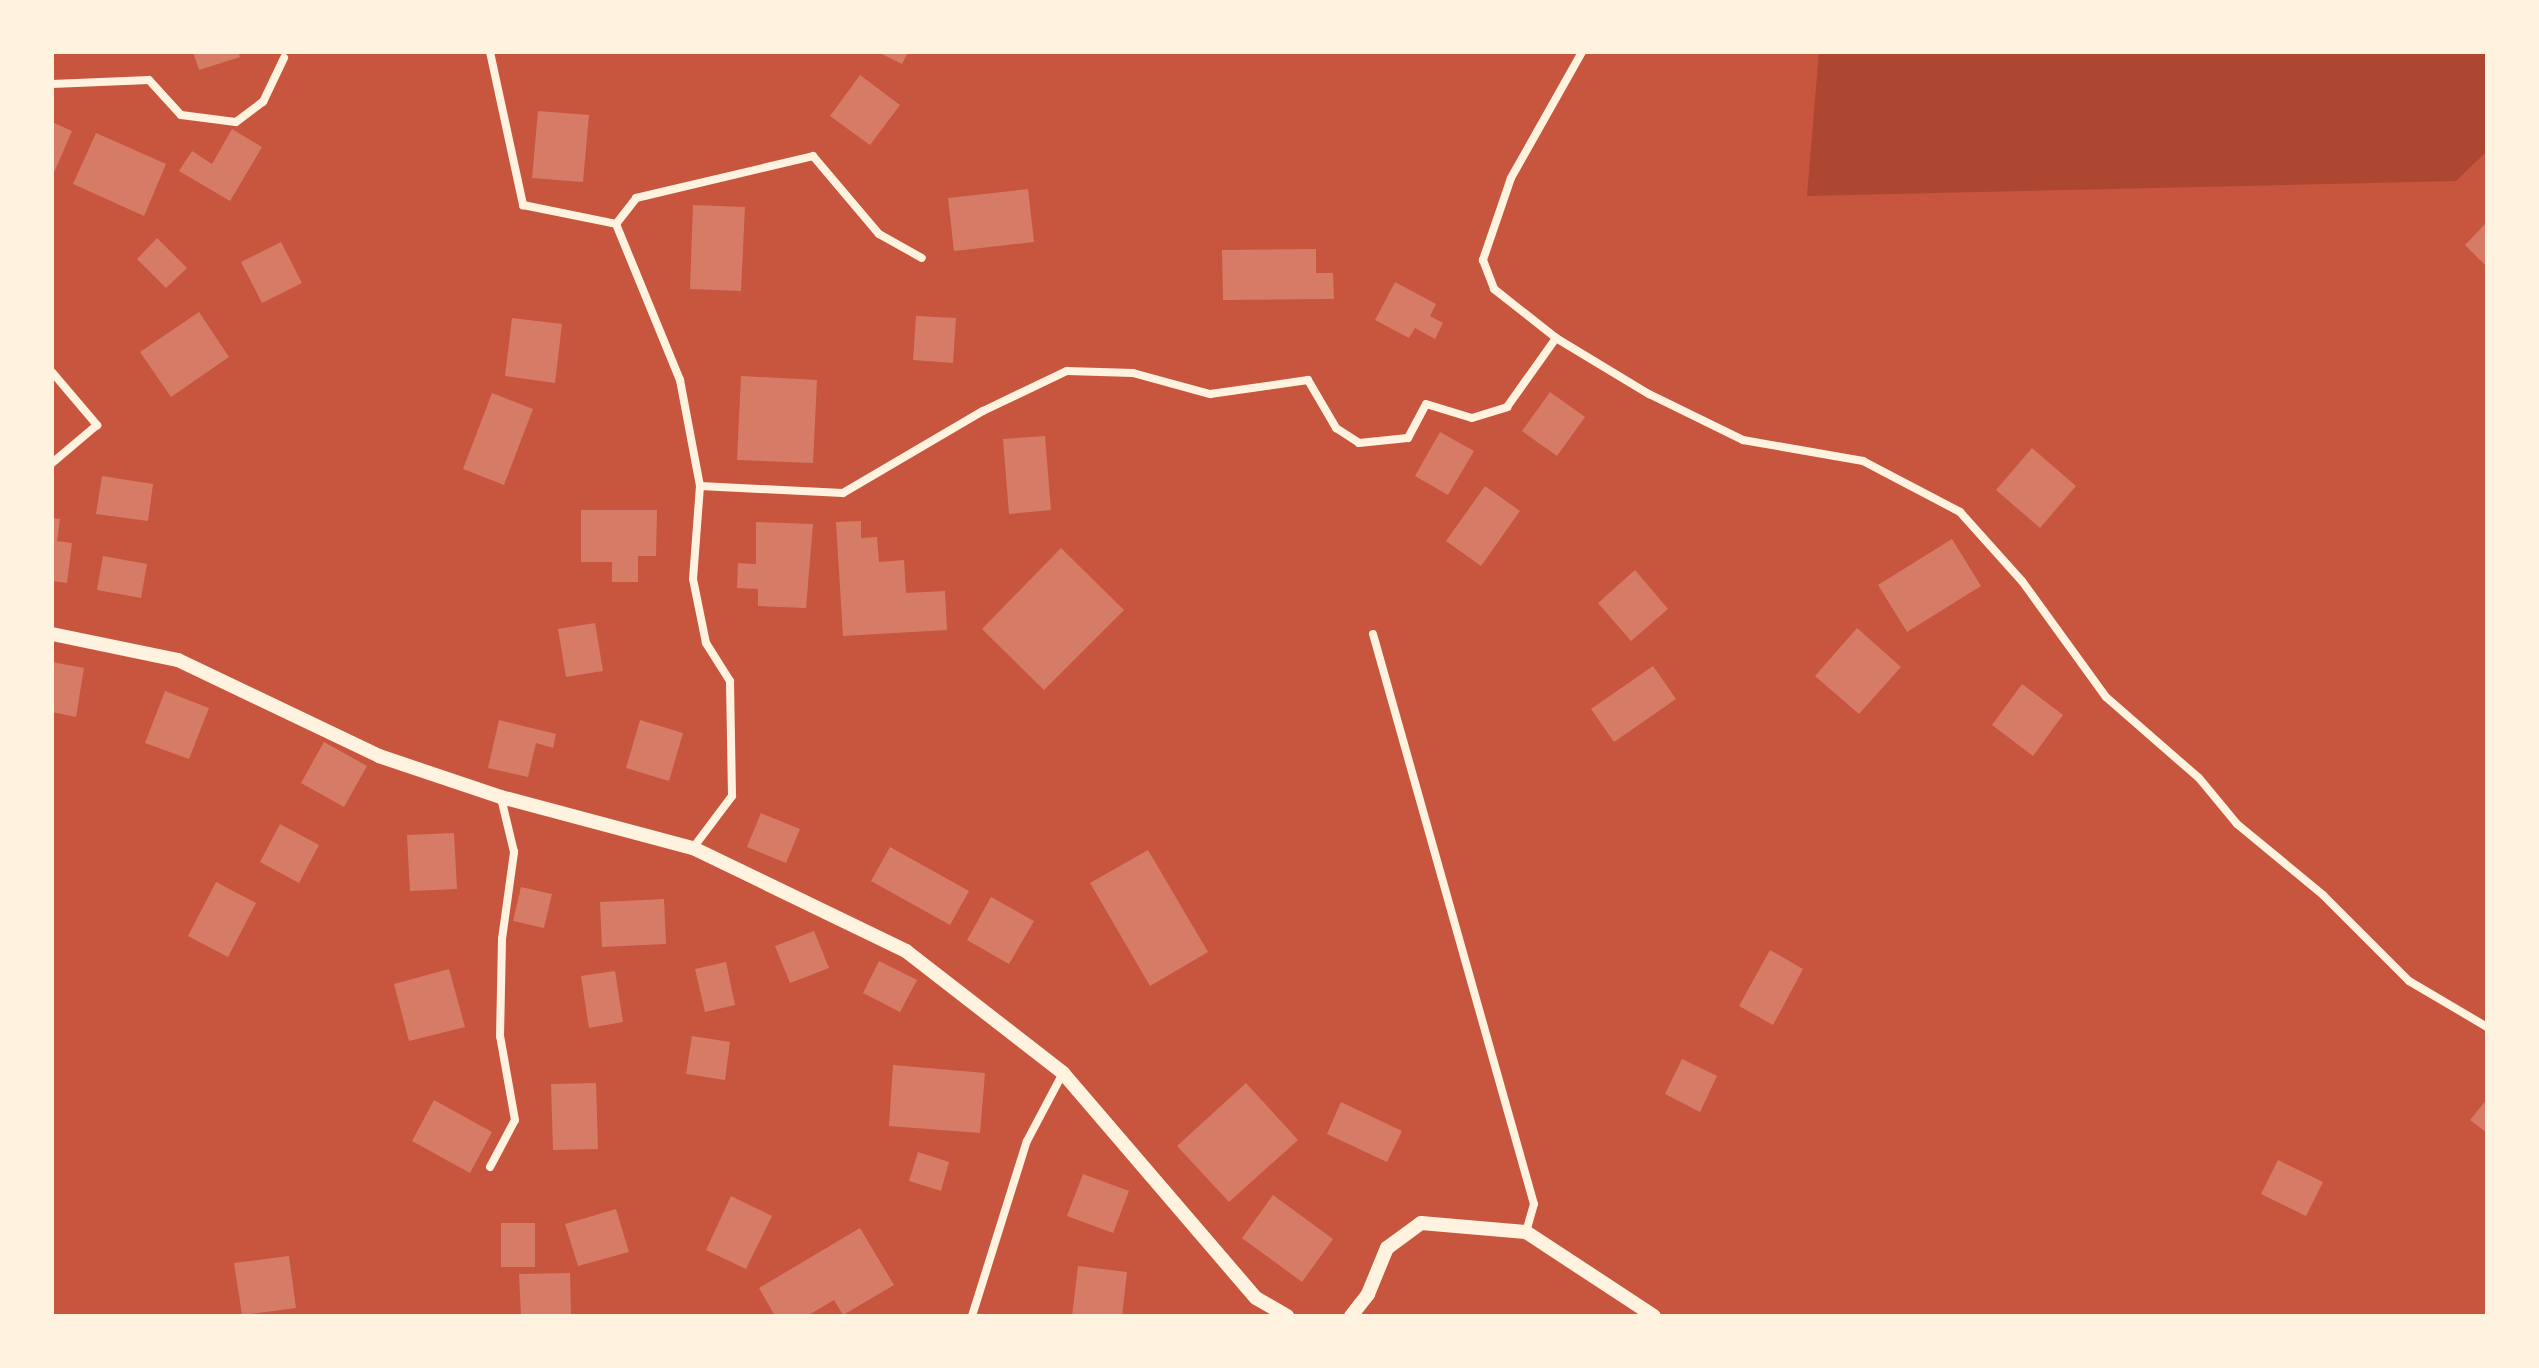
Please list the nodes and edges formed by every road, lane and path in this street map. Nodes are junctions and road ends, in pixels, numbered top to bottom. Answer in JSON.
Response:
{"nodes":[{"id":1,"x":490,"y":52,"type":"edge"},
{"id":2,"x":1582,"y":52,"type":"edge"},
{"id":3,"x":284,"y":58,"type":"dead end"},
{"id":4,"x":52,"y":84,"type":"edge"},
{"id":5,"x":616,"y":224,"type":"junction"},
{"id":6,"x":922,"y":258,"type":"dead end"},
{"id":7,"x":1556,"y":338,"type":"junction"},
{"id":8,"x":52,"y":372,"type":"edge"},
{"id":9,"x":52,"y":463,"type":"edge"},
{"id":10,"x":700,"y":486,"type":"junction"},
{"id":11,"x":52,"y":634,"type":"edge"},
{"id":12,"x":1373,"y":634,"type":"dead end"},
{"id":13,"x":501,"y":797,"type":"junction"},
{"id":14,"x":693,"y":848,"type":"junction"},
{"id":15,"x":2487,"y":1027,"type":"edge"},
{"id":16,"x":1063,"y":1073,"type":"junction"},
{"id":17,"x":490,"y":1167,"type":"dead end"},
{"id":18,"x":1526,"y":1232,"type":"junction"},
{"id":19,"x":972,"y":1316,"type":"edge"},
{"id":20,"x":1287,"y":1316,"type":"edge"},
{"id":21,"x":1351,"y":1316,"type":"edge"},
{"id":22,"x":1654,"y":1316,"type":"edge"}],
"edges":[{"from":1,"to":5,"type":"street"},
{"from":2,"to":7,"type":"street"},
{"from":3,"to":4,"type":"street"},
{"from":5,"to":6,"type":"street"},
{"from":5,"to":10,"type":"street"},
{"from":7,"to":10,"type":"street"},
{"from":7,"to":15,"type":"street"},
{"from":8,"to":9,"type":"street"},
{"from":10,"to":14,"type":"street"},
{"from":11,"to":13,"type":"street"},
{"from":12,"to":18,"type":"street"},
{"from":13,"to":14,"type":"street"},
{"from":13,"to":17,"type":"street"},
{"from":14,"to":16,"type":"street"},
{"from":16,"to":19,"type":"street"},
{"from":16,"to":20,"type":"street"},
{"from":18,"to":21,"type":"street"},
{"from":18,"to":22,"type":"street"}]}
